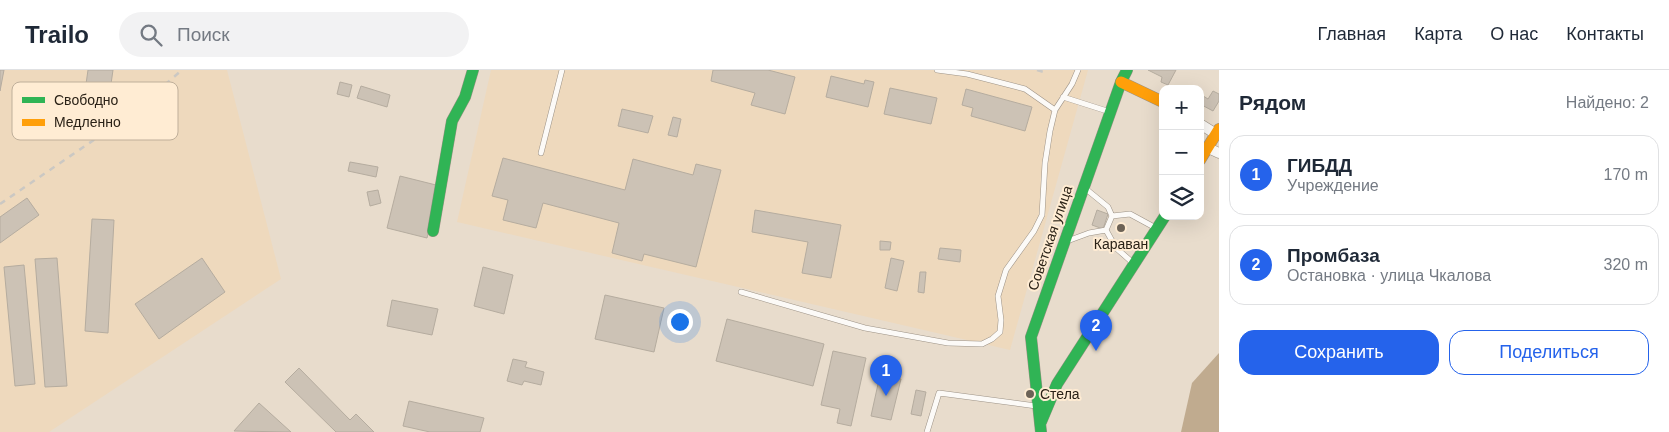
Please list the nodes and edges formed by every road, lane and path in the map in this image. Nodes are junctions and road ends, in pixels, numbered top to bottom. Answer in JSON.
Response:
{"nodes":[{"id":1,"x":473,"y":70,"type":"edge"},
{"id":2,"x":562,"y":70,"type":"edge"},
{"id":3,"x":937,"y":70,"type":"edge"},
{"id":4,"x":1078,"y":70,"type":"edge"},
{"id":5,"x":1127,"y":70,"type":"edge"},
{"id":6,"x":1121,"y":82,"type":"junction"},
{"id":7,"x":1063,"y":97,"type":"junction"},
{"id":8,"x":1159,"y":100,"type":"edge"},
{"id":9,"x":1055,"y":110,"type":"junction"},
{"id":10,"x":1110,"y":112,"type":"junction"},
{"id":11,"x":1204,"y":126,"type":"edge"},
{"id":12,"x":1217,"y":132,"type":"edge"},
{"id":13,"x":1214,"y":150,"type":"edge"},
{"id":14,"x":540,"y":153,"type":"dead end"},
{"id":15,"x":1084,"y":187,"type":"junction"},
{"id":16,"x":1112,"y":216,"type":"junction"},
{"id":17,"x":1162,"y":220,"type":"edge"},
{"id":18,"x":1157,"y":228,"type":"junction"},
{"id":19,"x":1106,"y":230,"type":"junction"},
{"id":20,"x":433,"y":231,"type":"dead end"},
{"id":21,"x":1065,"y":242,"type":"junction"},
{"id":22,"x":1134,"y":264,"type":"junction"},
{"id":23,"x":741,"y":292,"type":"dead end"},
{"id":24,"x":1039,"y":406,"type":"junction"},
{"id":25,"x":1041,"y":427,"type":"edge"},
{"id":26,"x":927,"y":432,"type":"edge"}],
"edges":[{"from":1,"to":20,"type":"main road"},
{"from":2,"to":14,"type":"lane"},
{"from":3,"to":9,"type":"lane"},
{"from":4,"to":7,"type":"lane"},
{"from":5,"to":6,"type":"main road","name":"Советская улица"},
{"from":6,"to":8,"type":"main road"},
{"from":6,"to":10,"type":"main road","name":"Советская улица"},
{"from":7,"to":9,"type":"lane"},
{"from":7,"to":10,"type":"lane"},
{"from":9,"to":23,"type":"lane"},
{"from":10,"to":15,"type":"main road","name":"Советская улица"},
{"from":11,"to":12,"type":"street"},
{"from":12,"to":13,"type":"main road"},
{"from":15,"to":16,"type":"lane"},
{"from":15,"to":21,"type":"main road","name":"Советская улица"},
{"from":16,"to":18,"type":"lane"},
{"from":16,"to":19,"type":"lane"},
{"from":17,"to":18,"type":"main road"},
{"from":18,"to":22,"type":"main road"},
{"from":19,"to":21,"type":"lane"},
{"from":19,"to":22,"type":"lane"},
{"from":21,"to":24,"type":"main road","name":"Советская улица"},
{"from":22,"to":25,"type":"main road"},
{"from":24,"to":25,"type":"main road","name":"Советская улица"},
{"from":24,"to":26,"type":"lane"}]}
